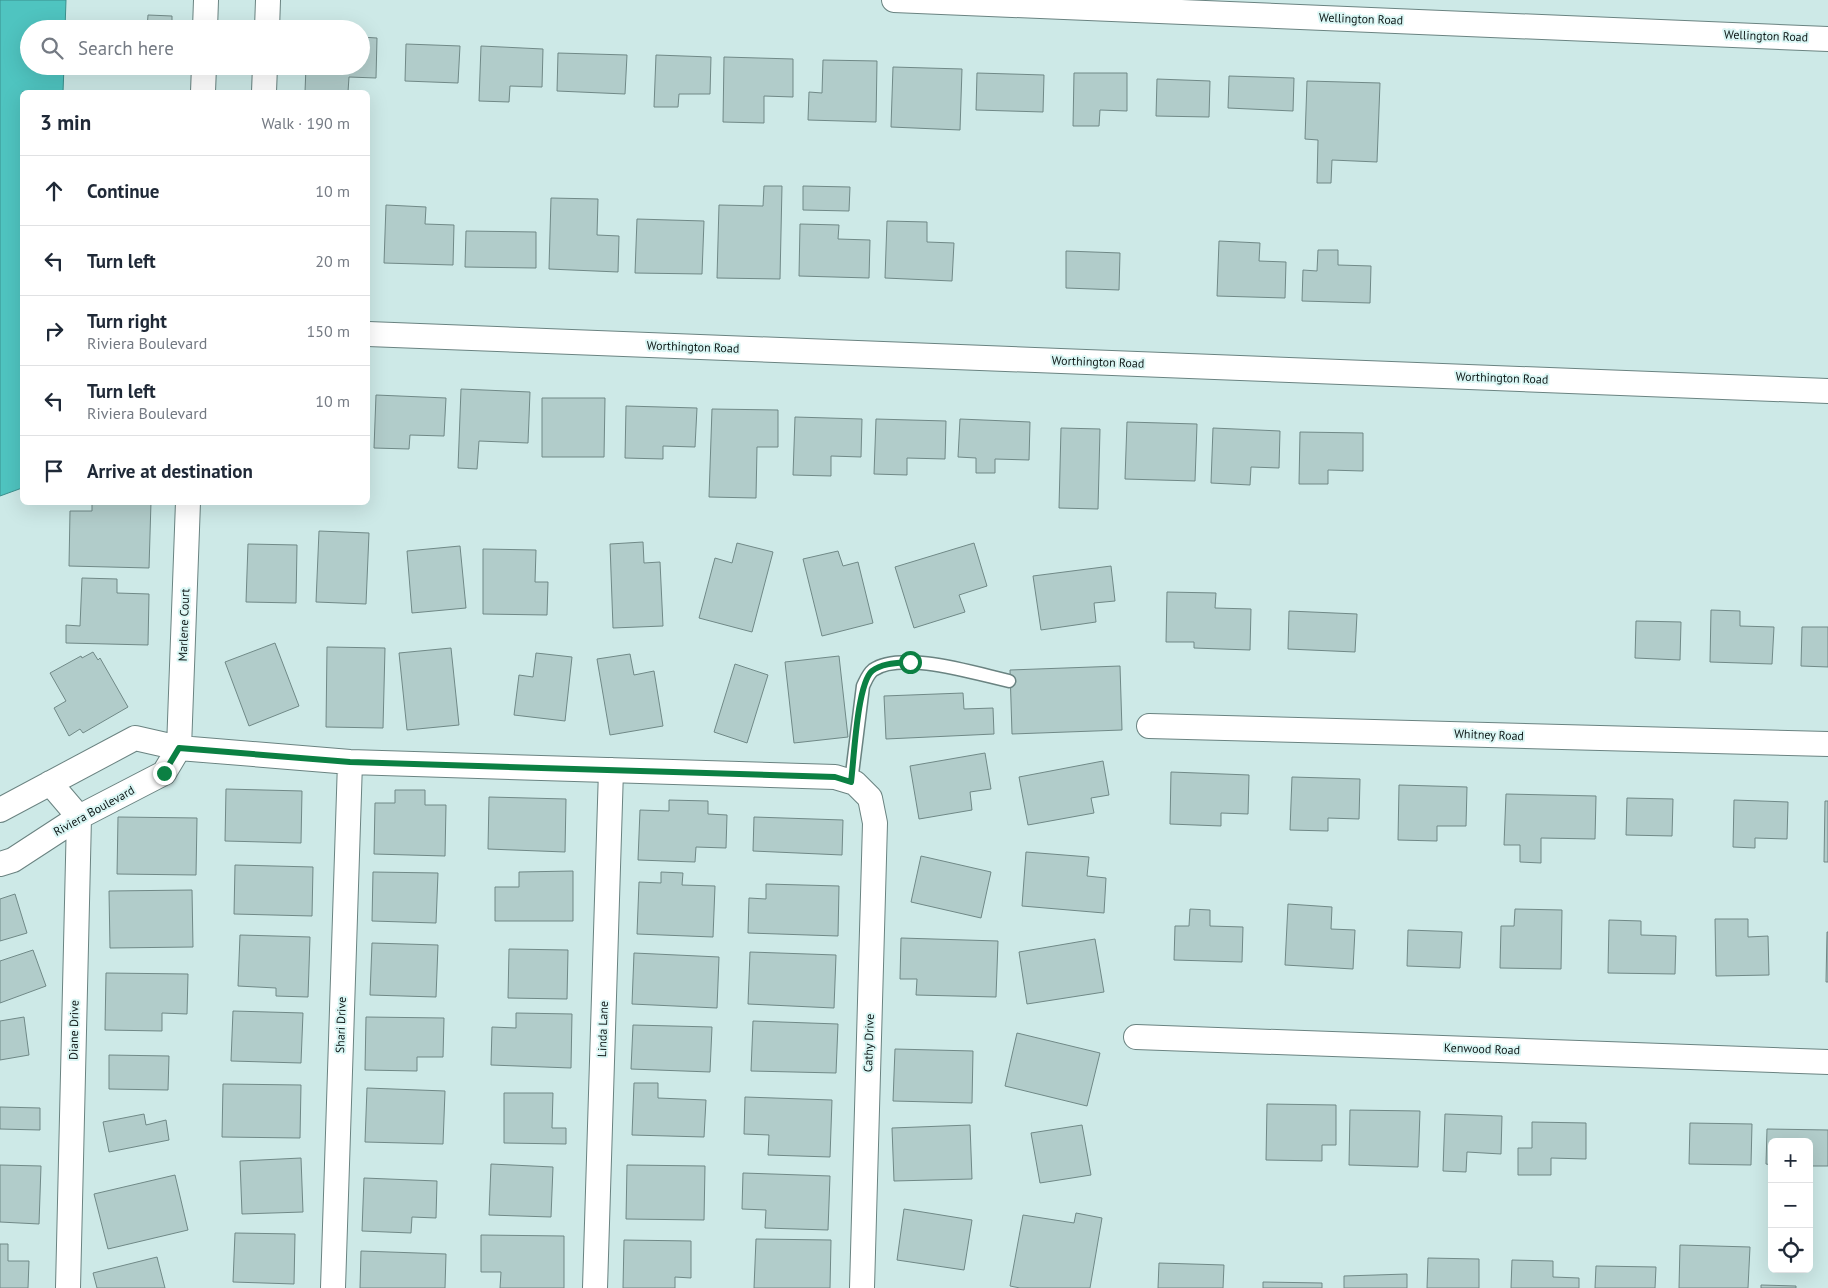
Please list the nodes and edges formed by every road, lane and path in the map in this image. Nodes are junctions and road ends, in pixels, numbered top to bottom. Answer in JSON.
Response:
{"nodes":[{"id":1,"x":206,"y":0,"type":"edge"},
{"id":2,"x":268,"y":0,"type":"edge"},
{"id":3,"x":894,"y":0,"type":"edge"},
{"id":4,"x":205,"y":20,"type":"edge"},
{"id":5,"x":267,"y":20,"type":"edge"},
{"id":6,"x":1828,"y":39,"type":"edge"},
{"id":7,"x":204,"y":75,"type":"edge"},
{"id":8,"x":265,"y":75,"type":"edge"},
{"id":9,"x":203,"y":90,"type":"edge"},
{"id":10,"x":264,"y":90,"type":"edge"},
{"id":11,"x":370,"y":334,"type":"edge"},
{"id":12,"x":1828,"y":391,"type":"edge"},
{"id":13,"x":188,"y":505,"type":"edge"},
{"id":14,"x":1009,"y":681,"type":"dead end"},
{"id":15,"x":1149,"y":726,"type":"dead end"},
{"id":16,"x":1828,"y":744,"type":"edge"},
{"id":17,"x":179,"y":748,"type":"junction"},
{"id":18,"x":350,"y":762,"type":"junction"},
{"id":19,"x":611,"y":770,"type":"junction"},
{"id":20,"x":851,"y":782,"type":"junction"},
{"id":21,"x":50,"y":783,"type":"junction"},
{"id":22,"x":0,"y":810,"type":"edge"},
{"id":23,"x":80,"y":817,"type":"junction"},
{"id":24,"x":0,"y":864,"type":"edge"},
{"id":25,"x":1136,"y":1037,"type":"dead end"},
{"id":26,"x":1828,"y":1062,"type":"edge"},
{"id":27,"x":68,"y":1288,"type":"edge"},
{"id":28,"x":333,"y":1288,"type":"edge"},
{"id":29,"x":595,"y":1288,"type":"edge"},
{"id":30,"x":862,"y":1288,"type":"edge"}],
"edges":[{"from":1,"to":4,"type":"street"},
{"from":2,"to":5,"type":"street"},
{"from":3,"to":6,"type":"street","name":"Wellington Road"},
{"from":7,"to":9,"type":"street"},
{"from":8,"to":10,"type":"street"},
{"from":11,"to":12,"type":"street","name":"Worthington Road"},
{"from":13,"to":17,"type":"street","name":"Marlene Court"},
{"from":14,"to":20,"type":"lane"},
{"from":15,"to":16,"type":"street","name":"Whitney Road"},
{"from":17,"to":18,"type":"street"},
{"from":17,"to":21,"type":"street"},
{"from":17,"to":23,"type":"street","name":"Riviera Boulevard"},
{"from":18,"to":19,"type":"street"},
{"from":18,"to":28,"type":"street","name":"Shari Drive"},
{"from":19,"to":20,"type":"street"},
{"from":19,"to":29,"type":"street","name":"Linda Lane"},
{"from":20,"to":30,"type":"street","name":"Cathy Drive"},
{"from":21,"to":22,"type":"street"},
{"from":21,"to":23,"type":"street"},
{"from":23,"to":24,"type":"street","name":"Riviera Boulevard"},
{"from":23,"to":27,"type":"street","name":"Diane Drive"},
{"from":25,"to":26,"type":"street","name":"Kenwood Road"}]}
